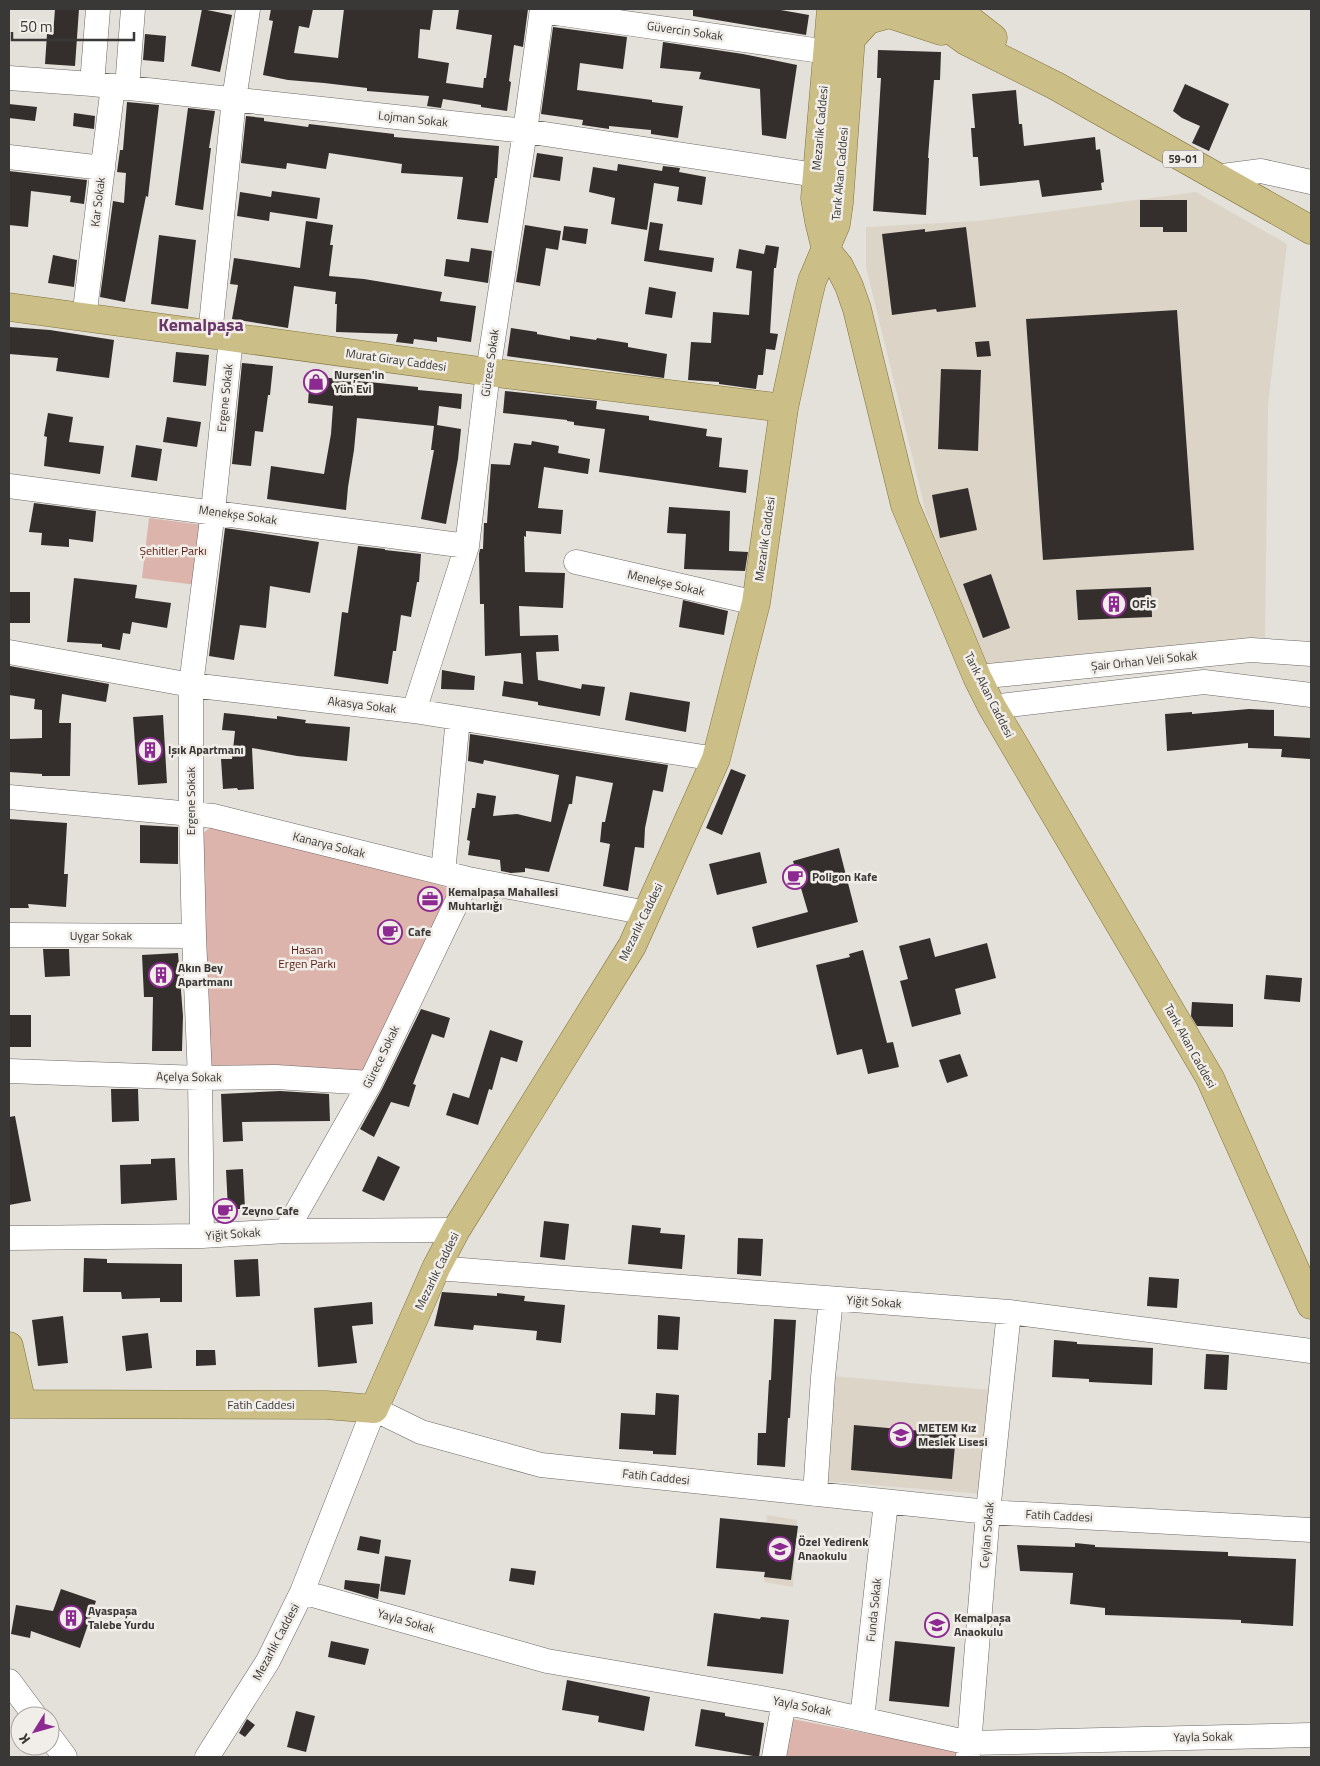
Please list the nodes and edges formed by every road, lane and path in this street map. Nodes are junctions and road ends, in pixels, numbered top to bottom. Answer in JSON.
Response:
{"nodes":[{"id":1,"x":98,"y":9,"type":"edge"},
{"id":2,"x":133,"y":9,"type":"edge"},
{"id":3,"x":248,"y":9,"type":"edge"},
{"id":4,"x":831,"y":9,"type":"edge"},
{"id":5,"x":853,"y":9,"type":"edge"},
{"id":6,"x":922,"y":9,"type":"edge"},
{"id":7,"x":956,"y":9,"type":"edge"},
{"id":8,"x":542,"y":10,"type":"edge"},
{"id":9,"x":966,"y":41,"type":"junction"},
{"id":10,"x":839,"y":46,"type":"junction"},
{"id":11,"x":9,"y":78,"type":"edge"},
{"id":12,"x":110,"y":86,"type":"junction"},
{"id":13,"x":1056,"y":86,"type":"junction"},
{"id":14,"x":234,"y":99,"type":"junction"},
{"id":15,"x":525,"y":131,"type":"junction"},
{"id":16,"x":9,"y":157,"type":"edge"},
{"id":17,"x":103,"y":168,"type":"junction"},
{"id":18,"x":816,"y":175,"type":"junction"},
{"id":19,"x":1215,"y":177,"type":"junction"},
{"id":20,"x":1311,"y":182,"type":"edge"},
{"id":21,"x":1311,"y":230,"type":"edge"},
{"id":22,"x":826,"y":250,"type":"junction"},
{"id":23,"x":9,"y":307,"type":"edge"},
{"id":24,"x":84,"y":318,"type":"junction"},
{"id":25,"x":220,"y":337,"type":"junction"},
{"id":26,"x":488,"y":372,"type":"junction"},
{"id":27,"x":784,"y":408,"type":"junction"},
{"id":28,"x":9,"y":486,"type":"edge"},
{"id":29,"x":213,"y":511,"type":"junction"},
{"id":30,"x":467,"y":546,"type":"junction"},
{"id":31,"x":576,"y":562,"type":"dead end"},
{"id":32,"x":756,"y":603,"type":"junction"},
{"id":33,"x":1264,"y":651,"type":"junction"},
{"id":34,"x":9,"y":652,"type":"edge"},
{"id":35,"x":1311,"y":654,"type":"edge"},
{"id":36,"x":977,"y":677,"type":"junction"},
{"id":37,"x":191,"y":685,"type":"junction"},
{"id":38,"x":1262,"y":688,"type":"junction"},
{"id":39,"x":1311,"y":695,"type":"edge"},
{"id":40,"x":992,"y":707,"type":"junction"},
{"id":41,"x":414,"y":711,"type":"junction"},
{"id":42,"x":458,"y":718,"type":"junction"},
{"id":43,"x":716,"y":759,"type":"junction"},
{"id":44,"x":9,"y":797,"type":"edge"},
{"id":45,"x":191,"y":814,"type":"junction"},
{"id":46,"x":443,"y":873,"type":"junction"},
{"id":47,"x":468,"y":879,"type":"junction"},
{"id":48,"x":647,"y":913,"type":"junction"},
{"id":49,"x":9,"y":935,"type":"edge"},
{"id":50,"x":194,"y":936,"type":"junction"},
{"id":51,"x":9,"y":1071,"type":"edge"},
{"id":52,"x":200,"y":1078,"type":"junction"},
{"id":53,"x":370,"y":1083,"type":"junction"},
{"id":54,"x":286,"y":1230,"type":"junction"},
{"id":55,"x":456,"y":1230,"type":"junction"},
{"id":56,"x":202,"y":1236,"type":"junction"},
{"id":57,"x":9,"y":1238,"type":"edge"},
{"id":58,"x":436,"y":1268,"type":"junction"},
{"id":59,"x":831,"y":1299,"type":"junction"},
{"id":60,"x":1311,"y":1304,"type":"edge"},
{"id":61,"x":1009,"y":1312,"type":"junction"},
{"id":62,"x":9,"y":1346,"type":"edge"},
{"id":63,"x":1311,"y":1351,"type":"edge"},
{"id":64,"x":15,"y":1404,"type":"edge"},
{"id":65,"x":374,"y":1409,"type":"junction"},
{"id":66,"x":815,"y":1494,"type":"junction"},
{"id":67,"x":886,"y":1502,"type":"junction"},
{"id":68,"x":988,"y":1512,"type":"junction"},
{"id":69,"x":1311,"y":1530,"type":"edge"},
{"id":70,"x":302,"y":1592,"type":"junction"},
{"id":71,"x":9,"y":1681,"type":"edge"},
{"id":72,"x":784,"y":1702,"type":"junction"},
{"id":73,"x":28,"y":1706,"type":"edge"},
{"id":74,"x":862,"y":1719,"type":"junction"},
{"id":75,"x":1311,"y":1734,"type":"edge"},
{"id":76,"x":969,"y":1750,"type":"edge"},
{"id":77,"x":207,"y":1757,"type":"edge"},
{"id":78,"x":774,"y":1757,"type":"edge"}],
"edges":[{"from":1,"to":12,"type":"street"},
{"from":2,"to":12,"type":"street","name":"Kar Sokak"},
{"from":3,"to":14,"type":"street","name":"Ergene Sokak"},
{"from":4,"to":10,"type":"main road","name":"Mezarlık Caddesi"},
{"from":5,"to":10,"type":"main road","name":"Tarık Akan Caddesi"},
{"from":6,"to":9,"type":"main road","number":"59-01"},
{"from":7,"to":13,"type":"main road"},
{"from":8,"to":10,"type":"street","name":"Güvercin Sokak"},
{"from":8,"to":15,"type":"street","name":"Gürece Sokak"},
{"from":9,"to":10,"type":"main road"},
{"from":9,"to":13,"type":"main road","number":"59-01"},
{"from":10,"to":18,"type":"main road","name":"Mezarlık Caddesi"},
{"from":10,"to":22,"type":"main road","name":"Tarık Akan Caddesi"},
{"from":11,"to":12,"type":"street","name":"Lojman Sokak"},
{"from":12,"to":14,"type":"street","name":"Lojman Sokak"},
{"from":12,"to":17,"type":"street","name":"Kar Sokak"},
{"from":13,"to":19,"type":"main road","number":"59-01"},
{"from":14,"to":15,"type":"street","name":"Lojman Sokak"},
{"from":14,"to":25,"type":"street","name":"Ergene Sokak"},
{"from":15,"to":18,"type":"street","name":"Lojman Sokak"},
{"from":15,"to":26,"type":"street","name":"Gürece Sokak"},
{"from":16,"to":17,"type":"street"},
{"from":17,"to":24,"type":"street","name":"Kar Sokak"},
{"from":18,"to":22,"type":"main road","name":"Mezarlık Caddesi"},
{"from":19,"to":20,"type":"street"},
{"from":19,"to":21,"type":"main road","number":"59-01"},
{"from":22,"to":27,"type":"main road","name":"Mezarlık Caddesi"},
{"from":22,"to":36,"type":"main road","name":"Tarık Akan Caddesi"},
{"from":23,"to":24,"type":"main road","name":"Murat Giray Caddesi"},
{"from":24,"to":25,"type":"main road","name":"Murat Giray Caddesi"},
{"from":25,"to":26,"type":"main road","name":"Murat Giray Caddesi"},
{"from":25,"to":29,"type":"street","name":"Ergene Sokak"},
{"from":26,"to":27,"type":"main road","name":"Murat Giray Caddesi"},
{"from":26,"to":30,"type":"street","name":"Gürece Sokak"},
{"from":27,"to":32,"type":"main road","name":"Mezarlık Caddesi"},
{"from":28,"to":29,"type":"street","name":"Menekşe Sokak"},
{"from":29,"to":30,"type":"street","name":"Menekşe Sokak"},
{"from":29,"to":37,"type":"street","name":"Ergene Sokak"},
{"from":30,"to":41,"type":"street","name":"Gürece Sokak"},
{"from":31,"to":32,"type":"street","name":"Menekşe Sokak"},
{"from":32,"to":43,"type":"main road","name":"Mezarlık Caddesi"},
{"from":33,"to":35,"type":"street","name":"Şair Orhan Veli Sokak"},
{"from":33,"to":36,"type":"street","name":"Şair Orhan Veli Sokak"},
{"from":33,"to":38,"type":"street"},
{"from":34,"to":37,"type":"street","name":"Akasya Sokak"},
{"from":36,"to":40,"type":"main road","name":"Tarık Akan Caddesi"},
{"from":37,"to":41,"type":"street","name":"Akasya Sokak"},
{"from":37,"to":45,"type":"street","name":"Ergene Sokak"},
{"from":38,"to":39,"type":"street"},
{"from":38,"to":40,"type":"street"},
{"from":40,"to":60,"type":"main road","name":"Tarık Akan Caddesi"},
{"from":41,"to":42,"type":"street","name":"Akasya Sokak"},
{"from":42,"to":43,"type":"street","name":"Akasya Sokak"},
{"from":42,"to":46,"type":"street"},
{"from":43,"to":48,"type":"main road","name":"Mezarlık Caddesi"},
{"from":44,"to":45,"type":"street","name":"Kanarya Sokak"},
{"from":45,"to":46,"type":"street","name":"Kanarya Sokak"},
{"from":45,"to":50,"type":"street","name":"Ergene Sokak"},
{"from":46,"to":47,"type":"street","name":"Kanarya Sokak"},
{"from":47,"to":48,"type":"street","name":"Kanarya Sokak"},
{"from":47,"to":53,"type":"street","name":"Gürece Sokak"},
{"from":48,"to":55,"type":"main road","name":"Mezarlık Caddesi"},
{"from":49,"to":50,"type":"street","name":"Uygar Sokak"},
{"from":50,"to":52,"type":"street","name":"Ergene Sokak"},
{"from":51,"to":52,"type":"street","name":"Açelya Sokak"},
{"from":52,"to":53,"type":"street","name":"Açelya Sokak"},
{"from":52,"to":56,"type":"street","name":"Ergene Sokak"},
{"from":53,"to":54,"type":"street","name":"Gürece Sokak"},
{"from":54,"to":55,"type":"street","name":"Yiğit Sokak"},
{"from":54,"to":56,"type":"street","name":"Yiğit Sokak"},
{"from":55,"to":58,"type":"main road","name":"Mezarlık Caddesi"},
{"from":56,"to":57,"type":"street","name":"Yiğit Sokak"},
{"from":58,"to":59,"type":"street","name":"Yiğit Sokak"},
{"from":58,"to":65,"type":"main road","name":"Mezarlık Caddesi"},
{"from":59,"to":61,"type":"street","name":"Yiğit Sokak"},
{"from":59,"to":66,"type":"street"},
{"from":61,"to":63,"type":"street","name":"Yiğit Sokak"},
{"from":61,"to":68,"type":"street","name":"Ceylan Sokak"},
{"from":62,"to":64,"type":"main road"},
{"from":64,"to":65,"type":"main road","name":"Fatih Caddesi"},
{"from":65,"to":66,"type":"street","name":"Fatih Caddesi"},
{"from":65,"to":70,"type":"street","name":"Mezarlık Caddesi"},
{"from":66,"to":67,"type":"street","name":"Fatih Caddesi"},
{"from":67,"to":68,"type":"street","name":"Fatih Caddesi"},
{"from":67,"to":74,"type":"street","name":"Funda Sokak"},
{"from":68,"to":69,"type":"street","name":"Fatih Caddesi"},
{"from":68,"to":76,"type":"street","name":"Ceylan Sokak"},
{"from":70,"to":72,"type":"street","name":"Yayla Sokak"},
{"from":70,"to":77,"type":"street","name":"Mezarlık Caddesi"},
{"from":71,"to":73,"type":"street"},
{"from":72,"to":74,"type":"street","name":"Yayla Sokak"},
{"from":72,"to":78,"type":"street"},
{"from":74,"to":76,"type":"street","name":"Yayla Sokak"},
{"from":75,"to":76,"type":"street","name":"Yayla Sokak"}]}
